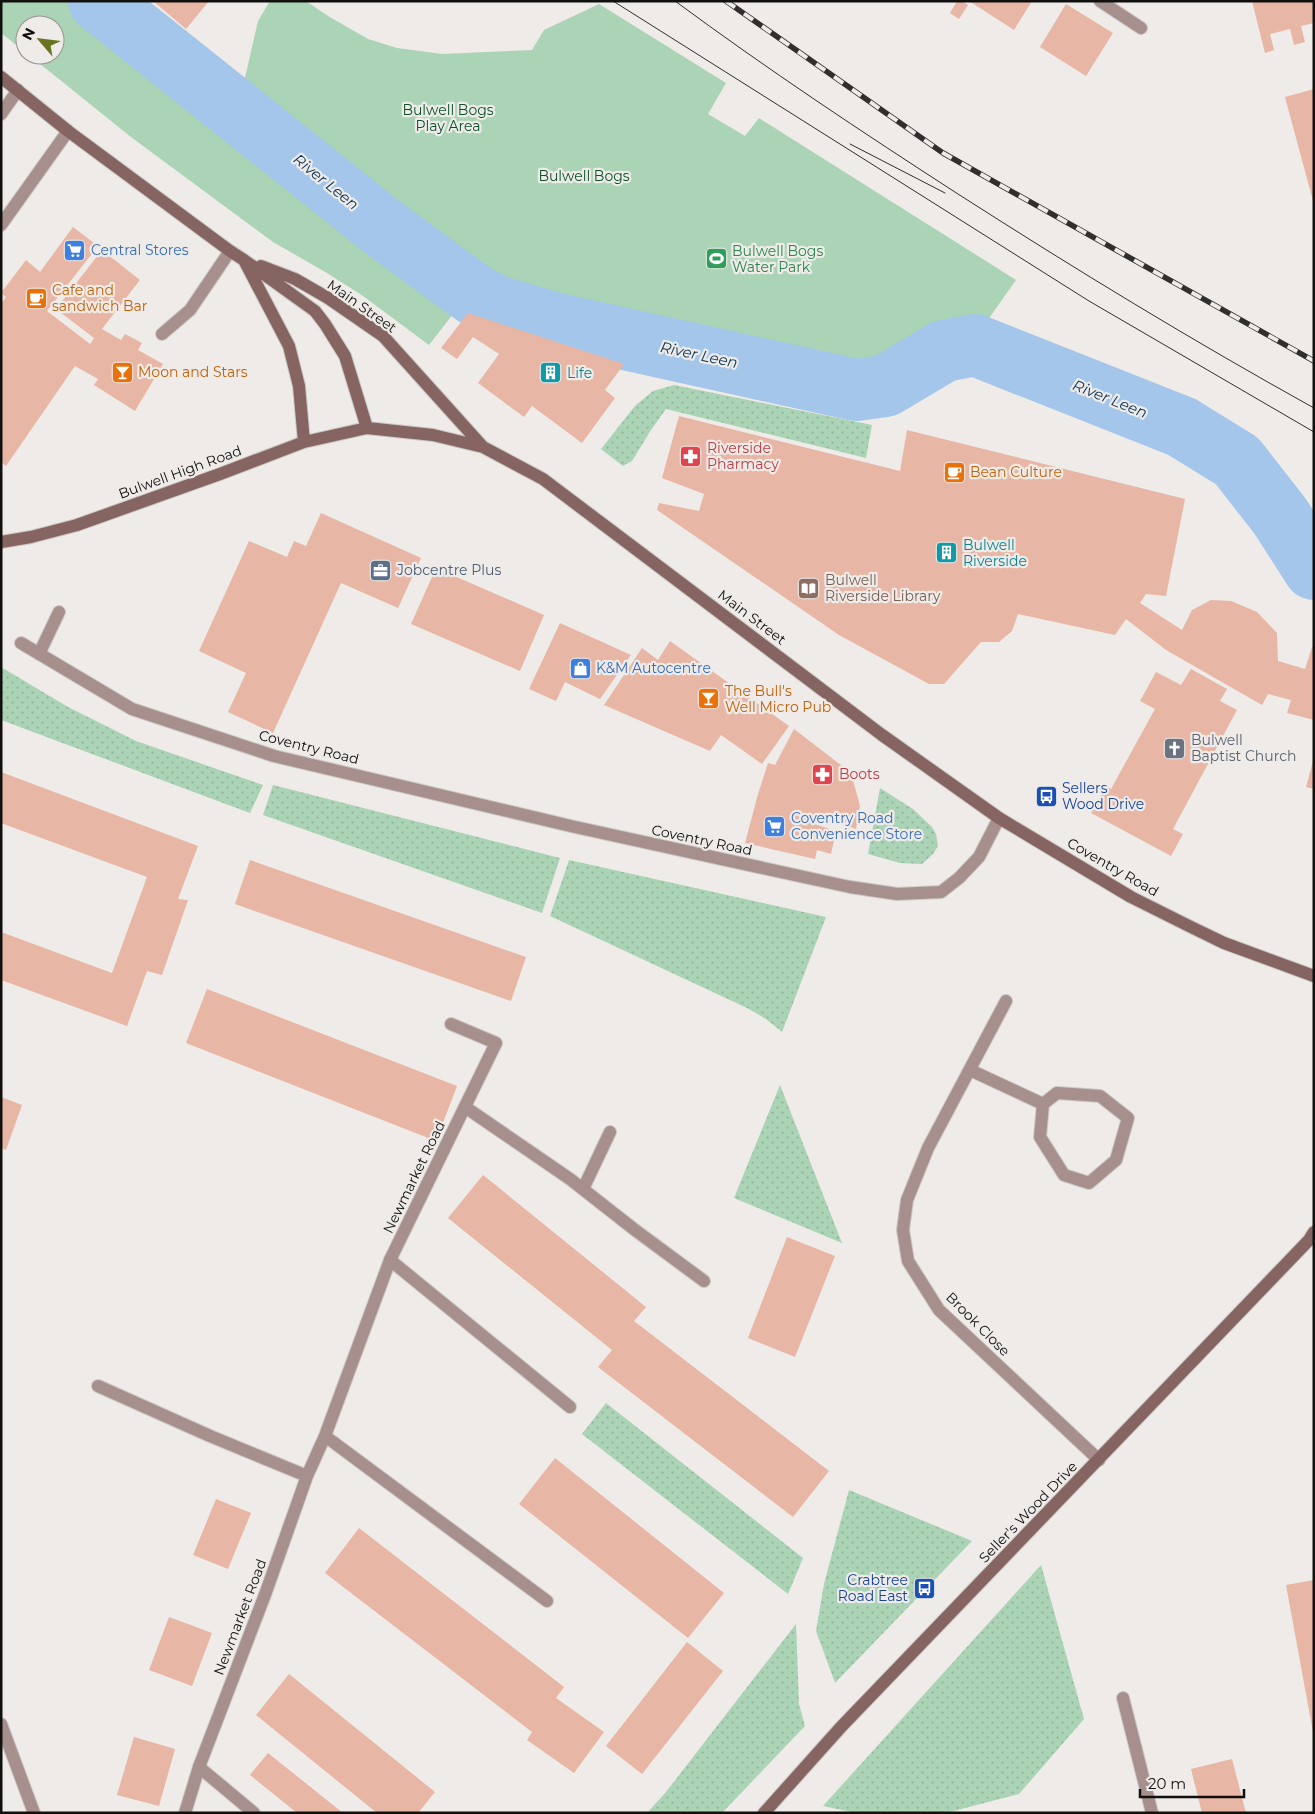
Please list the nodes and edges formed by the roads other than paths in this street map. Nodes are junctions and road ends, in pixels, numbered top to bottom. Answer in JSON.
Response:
{"nodes":[{"id":1,"x":1100,"y":1,"type":"edge"},
{"id":2,"x":1141,"y":28,"type":"dead end"},
{"id":3,"x":1,"y":77,"type":"edge"},
{"id":4,"x":18,"y":90,"type":"junction"},
{"id":5,"x":1,"y":114,"type":"edge"},
{"id":6,"x":68,"y":131,"type":"junction"},
{"id":7,"x":1,"y":225,"type":"edge"},
{"id":8,"x":230,"y":252,"type":"junction"},
{"id":9,"x":244,"y":260,"type":"junction"},
{"id":10,"x":162,"y":334,"type":"dead end"},
{"id":11,"x":367,"y":428,"type":"junction"},
{"id":12,"x":304,"y":442,"type":"junction"},
{"id":13,"x":483,"y":447,"type":"junction"},
{"id":14,"x":1,"y":542,"type":"edge"},
{"id":15,"x":59,"y":612,"type":"dead end"},
{"id":16,"x":20,"y":642,"type":"dead end"},
{"id":17,"x":39,"y":654,"type":"junction"},
{"id":18,"x":999,"y":818,"type":"junction"},
{"id":19,"x":1314,"y":976,"type":"edge"},
{"id":20,"x":1006,"y":1001,"type":"dead end"},
{"id":21,"x":451,"y":1024,"type":"dead end"},
{"id":22,"x":970,"y":1070,"type":"junction"},
{"id":23,"x":1042,"y":1104,"type":"junction"},
{"id":24,"x":465,"y":1107,"type":"junction"},
{"id":25,"x":610,"y":1132,"type":"dead end"},
{"id":26,"x":583,"y":1190,"type":"junction"},
{"id":27,"x":1314,"y":1232,"type":"edge"},
{"id":28,"x":390,"y":1260,"type":"junction"},
{"id":29,"x":704,"y":1281,"type":"dead end"},
{"id":30,"x":98,"y":1386,"type":"dead end"},
{"id":31,"x":570,"y":1407,"type":"dead end"},
{"id":32,"x":325,"y":1436,"type":"junction"},
{"id":33,"x":1099,"y":1460,"type":"junction"},
{"id":34,"x":307,"y":1476,"type":"junction"},
{"id":35,"x":547,"y":1601,"type":"dead end"},
{"id":36,"x":1123,"y":1698,"type":"dead end"},
{"id":37,"x":1,"y":1724,"type":"edge"},
{"id":38,"x":199,"y":1767,"type":"junction"},
{"id":39,"x":34,"y":1813,"type":"edge"},
{"id":40,"x":185,"y":1813,"type":"edge"},
{"id":41,"x":254,"y":1813,"type":"edge"},
{"id":42,"x":764,"y":1813,"type":"edge"},
{"id":43,"x":1152,"y":1813,"type":"edge"}],
"edges":[{"from":1,"to":2,"type":"street"},
{"from":3,"to":4,"type":"street","name":"Main Street"},
{"from":4,"to":5,"type":"street"},
{"from":4,"to":6,"type":"street","name":"Main Street"},
{"from":6,"to":7,"type":"street"},
{"from":6,"to":8,"type":"street","name":"Main Street"},
{"from":8,"to":9,"type":"street","name":"Main Street"},
{"from":8,"to":10,"type":"street"},
{"from":9,"to":11,"type":"street","name":"Main Street"},
{"from":9,"to":12,"type":"street"},
{"from":9,"to":13,"type":"street","name":"Main Street"},
{"from":11,"to":12,"type":"street","name":"Bulwell High Road"},
{"from":11,"to":13,"type":"street","name":"Main Street"},
{"from":12,"to":14,"type":"street","name":"Bulwell High Road"},
{"from":13,"to":18,"type":"street","name":"Main Street"},
{"from":15,"to":17,"type":"street"},
{"from":16,"to":17,"type":"street","name":"Coventry Road"},
{"from":17,"to":18,"type":"street","name":"Coventry Road"},
{"from":18,"to":19,"type":"street","name":"Coventry Road"},
{"from":20,"to":22,"type":"street","name":"Brook Close"},
{"from":21,"to":24,"type":"street","name":"Newmarket Road"},
{"from":22,"to":23,"type":"street"},
{"from":22,"to":33,"type":"street","name":"Brook Close"},
{"from":23,"to":23,"type":"street"},
{"from":24,"to":26,"type":"street"},
{"from":24,"to":28,"type":"street","name":"Newmarket Road"},
{"from":25,"to":26,"type":"street"},
{"from":26,"to":29,"type":"street"},
{"from":27,"to":33,"type":"street","name":"Seller's Wood Drive"},
{"from":28,"to":31,"type":"street"},
{"from":28,"to":32,"type":"street","name":"Newmarket Road"},
{"from":30,"to":34,"type":"street"},
{"from":32,"to":34,"type":"street","name":"Newmarket Road"},
{"from":32,"to":35,"type":"street"},
{"from":33,"to":42,"type":"street","name":"Seller's Wood Drive"},
{"from":34,"to":38,"type":"street","name":"Newmarket Road"},
{"from":36,"to":43,"type":"street"},
{"from":37,"to":39,"type":"street"},
{"from":38,"to":40,"type":"street","name":"Newmarket Road"},
{"from":38,"to":41,"type":"street"}]}
